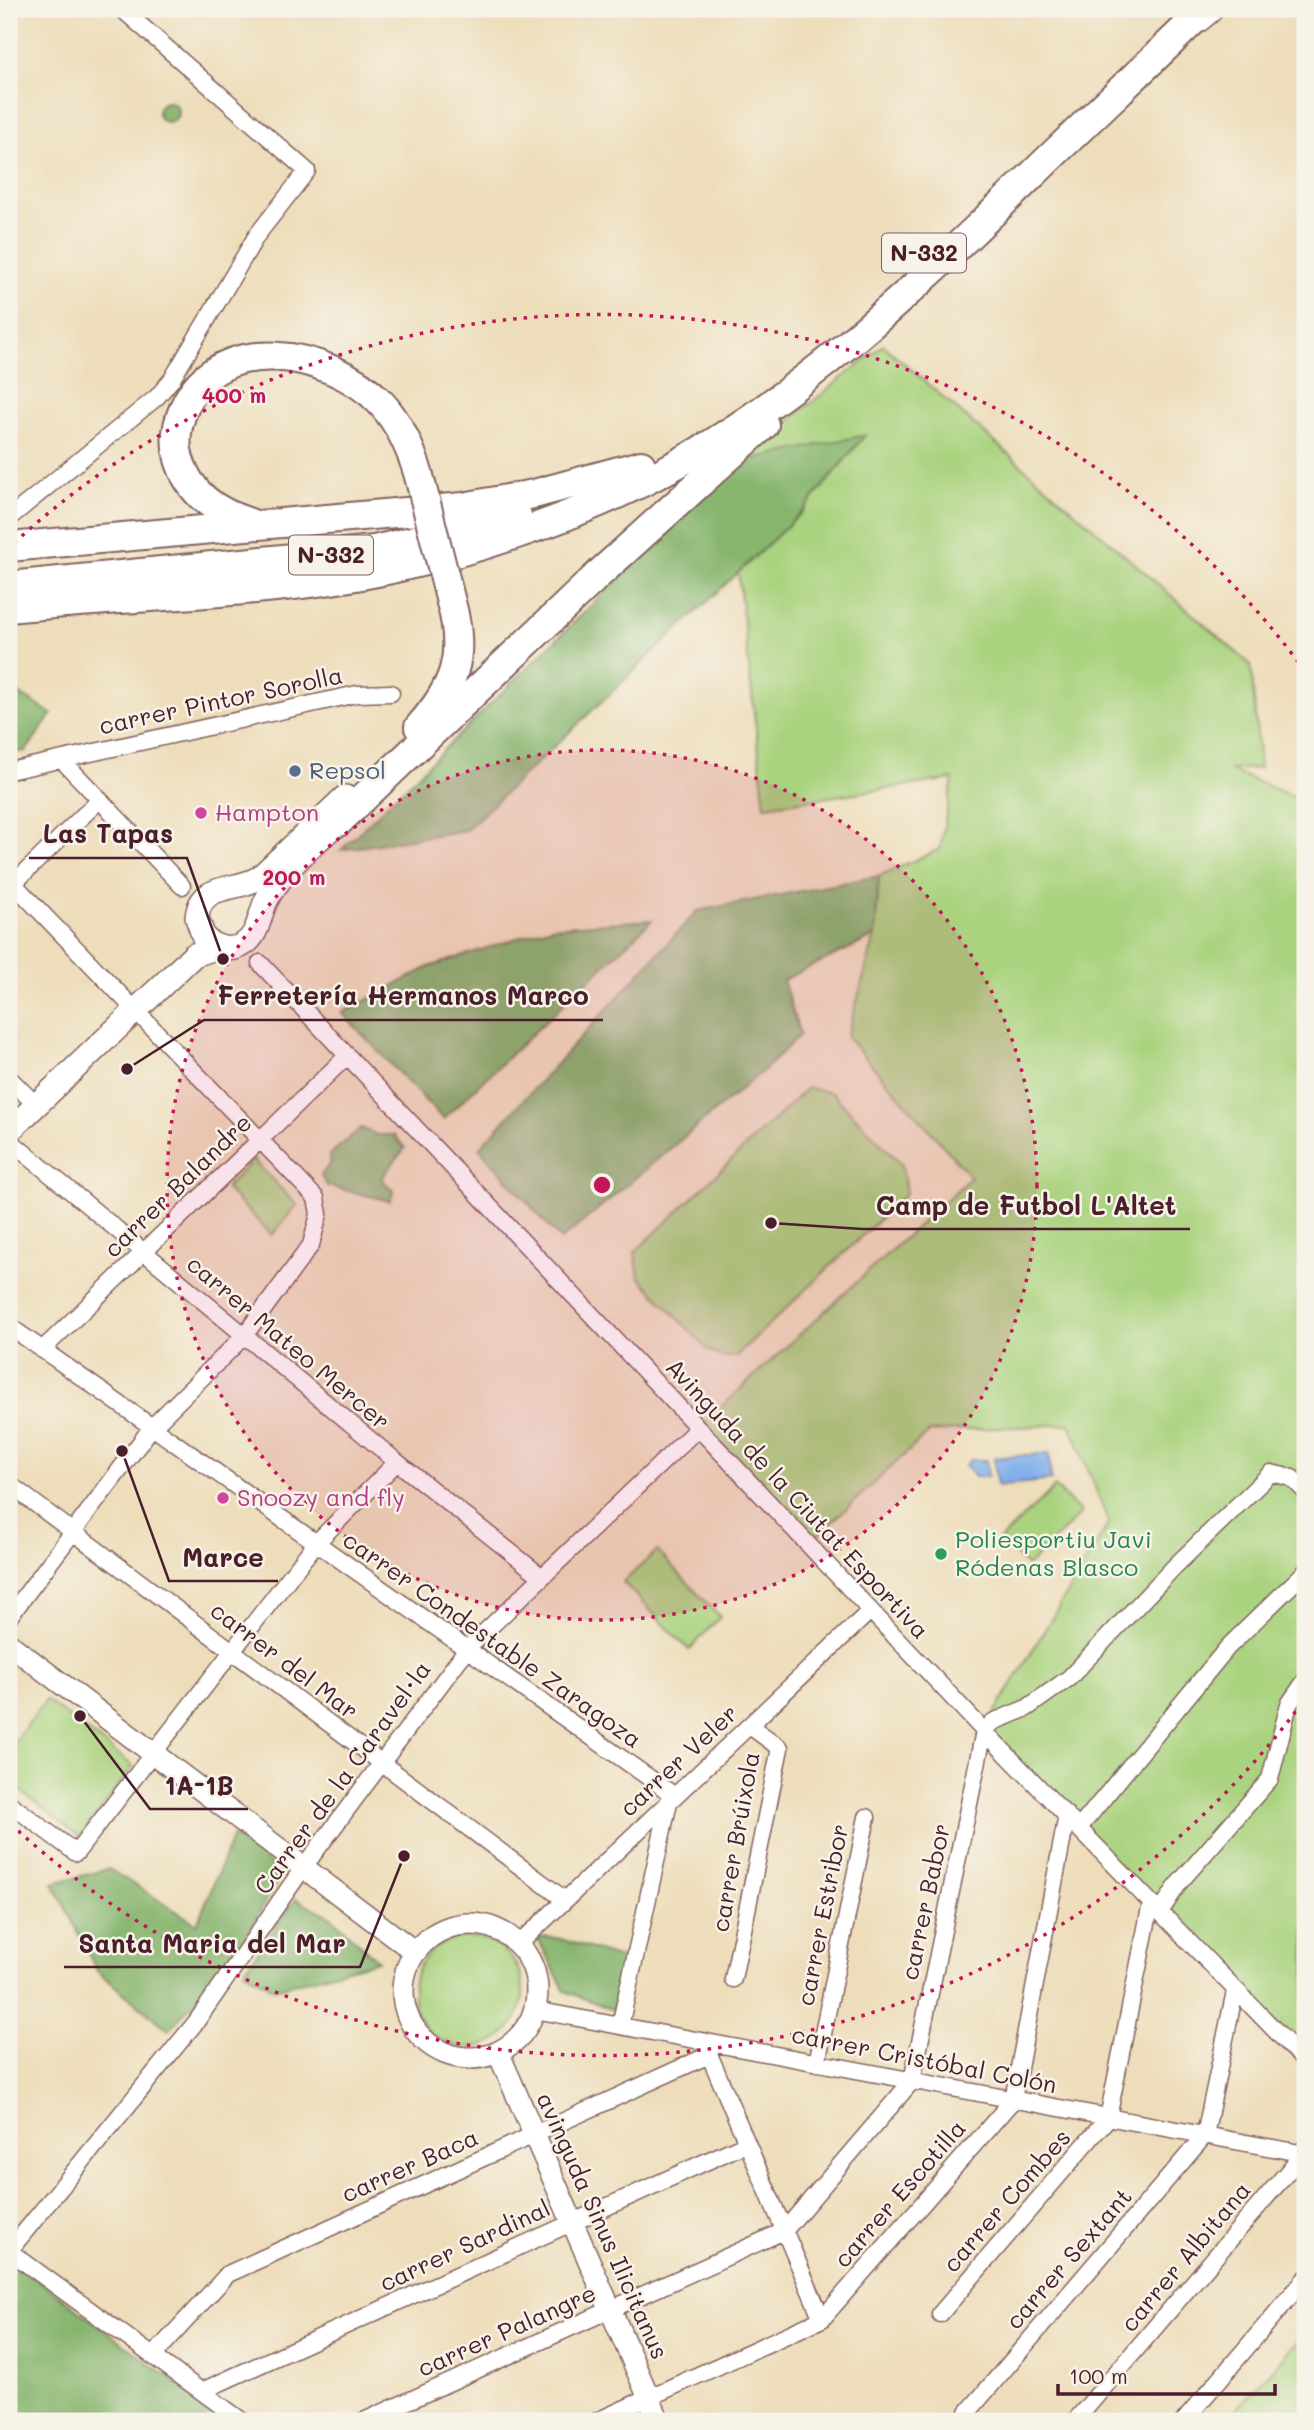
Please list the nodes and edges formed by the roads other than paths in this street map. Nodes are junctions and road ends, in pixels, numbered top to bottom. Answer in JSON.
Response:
{"nodes":[{"id":1,"x":122,"y":9,"type":"edge"},
{"id":2,"x":1197,"y":11,"type":"edge"},
{"id":3,"x":829,"y":360,"type":"junction"},
{"id":4,"x":641,"y":465,"type":"junction"},
{"id":5,"x":9,"y":518,"type":"edge"},
{"id":6,"x":256,"y":525,"type":"junction"},
{"id":7,"x":9,"y":547,"type":"edge"},
{"id":8,"x":9,"y":586,"type":"edge"},
{"id":9,"x":9,"y":608,"type":"edge"},
{"id":10,"x":391,"y":693,"type":"dead end"},
{"id":11,"x":99,"y":751,"type":"junction"},
{"id":12,"x":62,"y":760,"type":"junction"},
{"id":13,"x":9,"y":771,"type":"edge"},
{"id":14,"x":94,"y":795,"type":"junction"},
{"id":15,"x":342,"y":809,"type":"junction"},
{"id":16,"x":10,"y":884,"type":"edge"},
{"id":17,"x":182,"y":886,"type":"junction"},
{"id":18,"x":235,"y":887,"type":"junction"},
{"id":19,"x":211,"y":891,"type":"junction"},
{"id":20,"x":198,"y":921,"type":"junction"},
{"id":21,"x":257,"y":925,"type":"junction"},
{"id":22,"x":224,"y":948,"type":"junction"},
{"id":23,"x":194,"y":955,"type":"junction"},
{"id":24,"x":260,"y":963,"type":"junction"},
{"id":25,"x":135,"y":1011,"type":"junction"},
{"id":26,"x":347,"y":1056,"type":"junction"},
{"id":27,"x":9,"y":1078,"type":"edge"},
{"id":28,"x":36,"y":1105,"type":"junction"},
{"id":29,"x":9,"y":1131,"type":"edge"},
{"id":30,"x":9,"y":1140,"type":"edge"},
{"id":31,"x":257,"y":1141,"type":"junction"},
{"id":32,"x":143,"y":1252,"type":"junction"},
{"id":33,"x":9,"y":1326,"type":"edge"},
{"id":34,"x":244,"y":1336,"type":"junction"},
{"id":35,"x":42,"y":1350,"type":"junction"},
{"id":36,"x":152,"y":1427,"type":"junction"},
{"id":37,"x":697,"y":1429,"type":"junction"},
{"id":38,"x":397,"y":1462,"type":"junction"},
{"id":39,"x":9,"y":1484,"type":"edge"},
{"id":40,"x":1305,"y":1492,"type":"edge"},
{"id":41,"x":73,"y":1532,"type":"junction"},
{"id":42,"x":316,"y":1543,"type":"junction"},
{"id":43,"x":1305,"y":1572,"type":"edge"},
{"id":44,"x":542,"y":1577,"type":"junction"},
{"id":45,"x":870,"y":1611,"type":"junction"},
{"id":46,"x":9,"y":1617,"type":"edge"},
{"id":47,"x":9,"y":1644,"type":"edge"},
{"id":48,"x":467,"y":1649,"type":"junction"},
{"id":49,"x":232,"y":1651,"type":"junction"},
{"id":50,"x":1305,"y":1681,"type":"edge"},
{"id":51,"x":750,"y":1726,"type":"junction"},
{"id":52,"x":984,"y":1731,"type":"junction"},
{"id":53,"x":153,"y":1754,"type":"junction"},
{"id":54,"x":382,"y":1763,"type":"junction"},
{"id":55,"x":672,"y":1799,"type":"junction"},
{"id":56,"x":9,"y":1803,"type":"edge"},
{"id":57,"x":1067,"y":1815,"type":"junction"},
{"id":58,"x":867,"y":1817,"type":"dead end"},
{"id":59,"x":1079,"y":1828,"type":"junction"},
{"id":60,"x":303,"y":1868,"type":"junction"},
{"id":61,"x":565,"y":1900,"type":"junction"},
{"id":62,"x":1155,"y":1907,"type":"junction"},
{"id":63,"x":519,"y":1944,"type":"junction"},
{"id":64,"x":415,"y":1952,"type":"junction"},
{"id":65,"x":733,"y":1979,"type":"dead end"},
{"id":66,"x":1235,"y":1991,"type":"junction"},
{"id":67,"x":535,"y":2010,"type":"junction"},
{"id":68,"x":621,"y":2026,"type":"junction"},
{"id":69,"x":707,"y":2048,"type":"junction"},
{"id":70,"x":498,"y":2052,"type":"junction"},
{"id":71,"x":1305,"y":2061,"type":"edge"},
{"id":72,"x":817,"y":2063,"type":"junction"},
{"id":73,"x":912,"y":2081,"type":"junction"},
{"id":74,"x":1013,"y":2100,"type":"junction"},
{"id":75,"x":1108,"y":2118,"type":"junction"},
{"id":76,"x":1205,"y":2135,"type":"junction"},
{"id":77,"x":533,"y":2136,"type":"junction"},
{"id":78,"x":747,"y":2143,"type":"junction"},
{"id":79,"x":1305,"y":2151,"type":"edge"},
{"id":80,"x":571,"y":2222,"type":"junction"},
{"id":81,"x":784,"y":2231,"type":"junction"},
{"id":82,"x":9,"y":2251,"type":"edge"},
{"id":83,"x":1305,"y":2279,"type":"edge"},
{"id":84,"x":610,"y":2310,"type":"junction"},
{"id":85,"x":940,"y":2314,"type":"dead end"},
{"id":86,"x":822,"y":2319,"type":"junction"},
{"id":87,"x":154,"y":2355,"type":"junction"},
{"id":88,"x":202,"y":2391,"type":"junction"},
{"id":89,"x":648,"y":2398,"type":"junction"},
{"id":90,"x":968,"y":2412,"type":"dead end"},
{"id":91,"x":242,"y":2421,"type":"edge"},
{"id":92,"x":364,"y":2421,"type":"edge"},
{"id":93,"x":597,"y":2421,"type":"edge"},
{"id":94,"x":659,"y":2421,"type":"edge"},
{"id":95,"x":1075,"y":2421,"type":"edge"},
{"id":96,"x":1184,"y":2421,"type":"edge"}],
"edges":[{"from":1,"to":5,"type":"street"},
{"from":2,"to":3,"type":"highway","number":"N-332"},
{"from":2,"to":4,"type":"highway","number":"N-332"},
{"from":3,"to":9,"type":"highway","number":"N-332"},
{"from":3,"to":15,"type":"highway"},
{"from":4,"to":6,"type":"highway"},
{"from":4,"to":8,"type":"highway","number":"N-332"},
{"from":6,"to":7,"type":"highway"},
{"from":6,"to":15,"type":"highway","bridge":true},
{"from":10,"to":11,"type":"street","name":"carrer Pintor Sorolla"},
{"from":11,"to":12,"type":"street","name":"carrer Pintor Sorolla"},
{"from":11,"to":14,"type":"street"},
{"from":12,"to":13,"type":"street","name":"carrer Pintor Sorolla"},
{"from":12,"to":14,"type":"street"},
{"from":14,"to":16,"type":"street"},
{"from":14,"to":17,"type":"street"},
{"from":15,"to":18,"type":"main road"},
{"from":15,"to":21,"type":"main road"},
{"from":16,"to":25,"type":"street"},
{"from":17,"to":19,"type":"street"},
{"from":17,"to":20,"type":"street"},
{"from":18,"to":19,"type":"main road"},
{"from":18,"to":21,"type":"main road"},
{"from":19,"to":20,"type":"main road"},
{"from":20,"to":22,"type":"main road"},
{"from":20,"to":23,"type":"main road"},
{"from":21,"to":22,"type":"main road"},
{"from":21,"to":24,"type":"street"},
{"from":22,"to":23,"type":"main road"},
{"from":22,"to":24,"type":"street"},
{"from":23,"to":25,"type":"main road"},
{"from":24,"to":26,"type":"street","name":"Avinguda de la Ciutat Esportiva"},
{"from":25,"to":28,"type":"main road"},
{"from":25,"to":31,"type":"street"},
{"from":26,"to":31,"type":"street","name":"carrer Balandre"},
{"from":26,"to":37,"type":"street","name":"Avinguda de la Ciutat Esportiva"},
{"from":27,"to":28,"type":"street"},
{"from":28,"to":29,"type":"main road"},
{"from":30,"to":32,"type":"street","name":"carrer Mateo Mercer"},
{"from":31,"to":32,"type":"street","name":"carrer Balandre"},
{"from":31,"to":34,"type":"street"},
{"from":32,"to":34,"type":"street","name":"carrer Mateo Mercer"},
{"from":32,"to":35,"type":"street","name":"carrer Balandre"},
{"from":33,"to":35,"type":"street","name":"carrer Condestable Zaragoza"},
{"from":34,"to":36,"type":"street"},
{"from":34,"to":38,"type":"street","name":"carrer Mateo Mercer"},
{"from":35,"to":36,"type":"street","name":"carrer Condestable Zaragoza"},
{"from":36,"to":41,"type":"street"},
{"from":36,"to":42,"type":"street","name":"carrer Condestable Zaragoza"},
{"from":37,"to":44,"type":"street","name":"Carrer de la Caravel·la"},
{"from":37,"to":45,"type":"street","name":"Avinguda de la Ciutat Esportiva"},
{"from":38,"to":42,"type":"street"},
{"from":38,"to":44,"type":"street","name":"carrer Mateo Mercer"},
{"from":39,"to":41,"type":"street","name":"carrer del Mar"},
{"from":40,"to":52,"type":"street"},
{"from":41,"to":46,"type":"street"},
{"from":41,"to":49,"type":"street","name":"carrer del Mar"},
{"from":42,"to":48,"type":"street","name":"carrer Condestable Zaragoza"},
{"from":42,"to":49,"type":"street"},
{"from":43,"to":59,"type":"street"},
{"from":44,"to":48,"type":"street","name":"Carrer de la Caravel·la"},
{"from":45,"to":51,"type":"street","name":"carrer Veler"},
{"from":45,"to":52,"type":"street","name":"Avinguda de la Ciutat Esportiva"},
{"from":47,"to":53,"type":"street"},
{"from":48,"to":54,"type":"street","name":"Carrer de la Caravel·la"},
{"from":48,"to":55,"type":"street","name":"carrer Condestable Zaragoza"},
{"from":49,"to":53,"type":"street"},
{"from":49,"to":54,"type":"street","name":"carrer del Mar"},
{"from":50,"to":62,"type":"street"},
{"from":51,"to":55,"type":"street","name":"carrer Veler"},
{"from":51,"to":65,"type":"street","name":"carrer Brúixola"},
{"from":52,"to":57,"type":"street","name":"Avinguda de la Ciutat Esportiva"},
{"from":52,"to":73,"type":"street","name":"carrer Babor"},
{"from":53,"to":56,"type":"street"},
{"from":53,"to":60,"type":"street"},
{"from":54,"to":60,"type":"street","name":"Carrer de la Caravel·la"},
{"from":54,"to":61,"type":"street","name":"carrer del Mar"},
{"from":55,"to":61,"type":"street","name":"carrer Veler"},
{"from":55,"to":68,"type":"street"},
{"from":57,"to":59,"type":"street","name":"Avinguda de la Ciutat Esportiva"},
{"from":57,"to":74,"type":"street"},
{"from":58,"to":72,"type":"street","name":"carrer Estribor"},
{"from":59,"to":62,"type":"street","name":"Avinguda de la Ciutat Esportiva"},
{"from":60,"to":64,"type":"street"},
{"from":60,"to":82,"type":"street","name":"Carrer de la Caravel·la"},
{"from":61,"to":63,"type":"street","name":"carrer Veler"},
{"from":62,"to":66,"type":"street","name":"Avinguda de la Ciutat Esportiva"},
{"from":62,"to":75,"type":"street"},
{"from":63,"to":64,"type":"street"},
{"from":63,"to":67,"type":"street"},
{"from":64,"to":70,"type":"street"},
{"from":66,"to":71,"type":"street","name":"Avinguda de la Ciutat Esportiva"},
{"from":66,"to":76,"type":"street"},
{"from":67,"to":68,"type":"street","name":"carrer Cristóbal Colón"},
{"from":67,"to":70,"type":"street"},
{"from":68,"to":69,"type":"street","name":"carrer Cristóbal Colón"},
{"from":69,"to":72,"type":"street","name":"carrer Cristóbal Colón"},
{"from":69,"to":77,"type":"street","name":"carrer Baca"},
{"from":69,"to":78,"type":"street"},
{"from":70,"to":77,"type":"street","name":"avinguda Sinus Ilicitanus"},
{"from":72,"to":73,"type":"street","name":"carrer Cristóbal Colón"},
{"from":73,"to":74,"type":"street","name":"carrer Cristóbal Colón"},
{"from":73,"to":81,"type":"street"},
{"from":74,"to":75,"type":"street","name":"carrer Cristóbal Colón"},
{"from":74,"to":86,"type":"street","name":"carrer Escotilla"},
{"from":75,"to":76,"type":"street","name":"carrer Cristóbal Colón"},
{"from":75,"to":85,"type":"street","name":"carrer Combes"},
{"from":76,"to":79,"type":"street","name":"carrer Cristóbal Colón"},
{"from":76,"to":90,"type":"street","name":"carrer Sextant"},
{"from":77,"to":80,"type":"street","name":"avinguda Sinus Ilicitanus"},
{"from":77,"to":87,"type":"street","name":"carrer Baca"},
{"from":78,"to":80,"type":"street","name":"carrer Sardinal"},
{"from":78,"to":81,"type":"street"},
{"from":79,"to":95,"type":"street","name":"carrer Albitana"},
{"from":80,"to":84,"type":"street","name":"avinguda Sinus Ilicitanus"},
{"from":80,"to":88,"type":"street","name":"carrer Sardinal"},
{"from":81,"to":84,"type":"street","name":"carrer Palangre"},
{"from":81,"to":86,"type":"street"},
{"from":82,"to":87,"type":"street"},
{"from":83,"to":96,"type":"street"},
{"from":84,"to":89,"type":"street","name":"avinguda Sinus Ilicitanus"},
{"from":84,"to":92,"type":"street","name":"carrer Palangre"},
{"from":86,"to":89,"type":"street"},
{"from":87,"to":88,"type":"street"},
{"from":88,"to":91,"type":"street"},
{"from":89,"to":93,"type":"street"},
{"from":89,"to":94,"type":"street","name":"avinguda Sinus Ilicitanus"}]}
